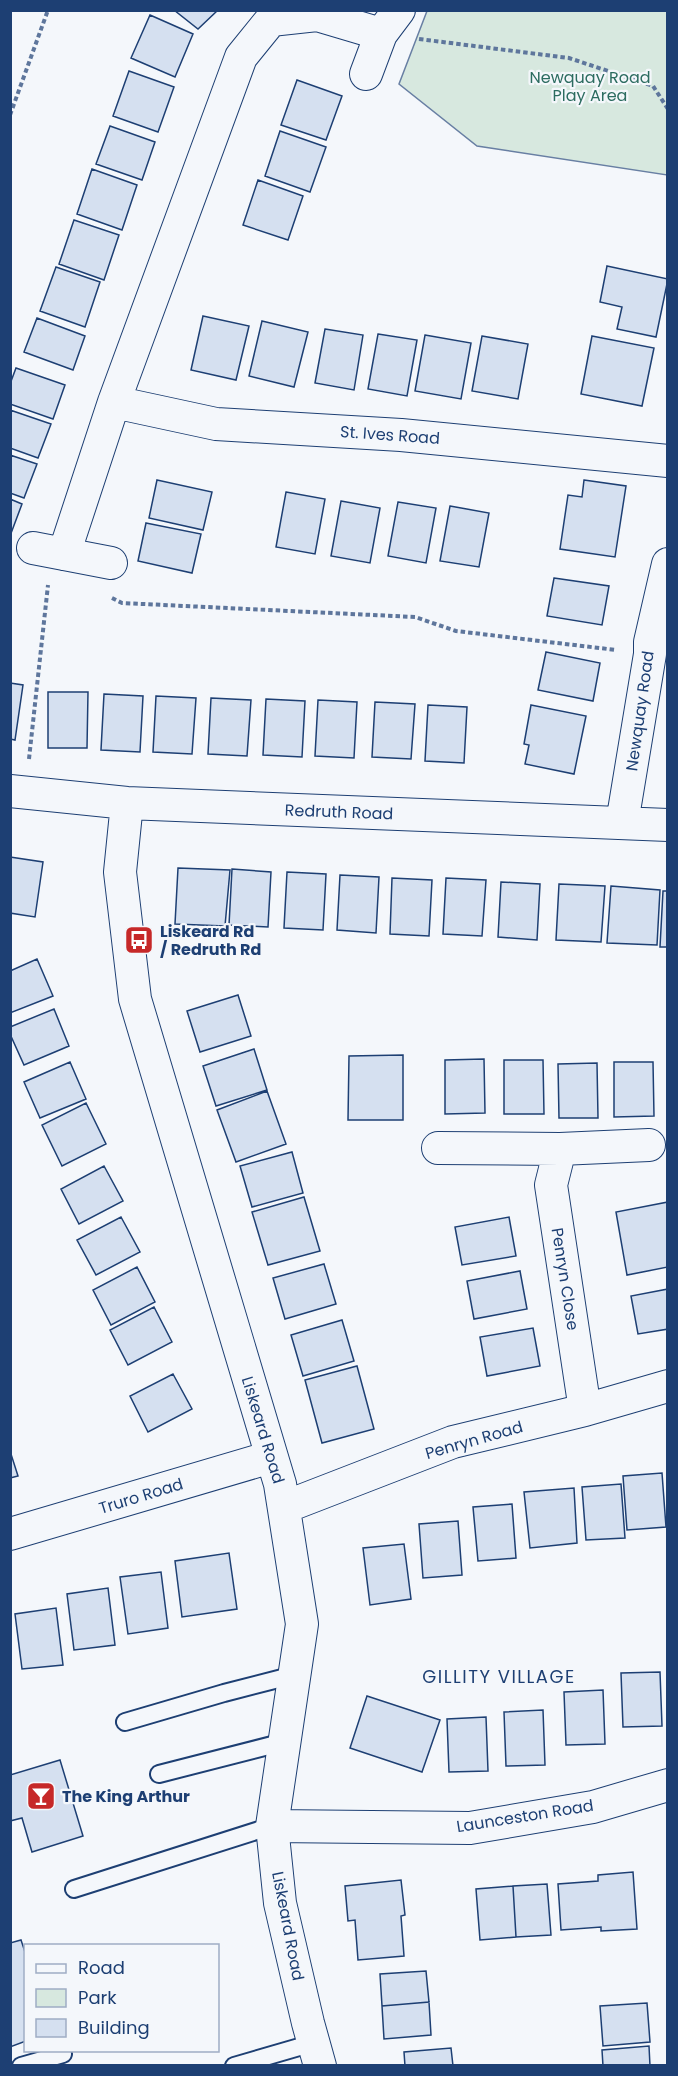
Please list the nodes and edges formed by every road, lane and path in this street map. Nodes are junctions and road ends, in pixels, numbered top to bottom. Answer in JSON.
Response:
{"nodes":[{"id":1,"x":48,"y":10,"type":"edge"},
{"id":2,"x":390,"y":22,"type":"edge"},
{"id":3,"x":366,"y":74,"type":"dead end"},
{"id":4,"x":668,"y":109,"type":"edge"},
{"id":5,"x":10,"y":115,"type":"edge"},
{"id":6,"x":114,"y":402,"type":"junction"},
{"id":7,"x":668,"y":461,"type":"edge"},
{"id":8,"x":33,"y":548,"type":"dead end"},
{"id":9,"x":64,"y":554,"type":"junction"},
{"id":10,"x":111,"y":563,"type":"dead end"},
{"id":11,"x":668,"y":564,"type":"edge"},
{"id":12,"x":102,"y":593,"type":"dead end"},
{"id":13,"x":650,"y":654,"type":"junction"},
{"id":14,"x":18,"y":792,"type":"edge"},
{"id":15,"x":127,"y":803,"type":"junction"},
{"id":16,"x":622,"y":823,"type":"junction"},
{"id":17,"x":668,"y":825,"type":"edge"},
{"id":18,"x":649,"y":1145,"type":"dead end"},
{"id":19,"x":438,"y":1148,"type":"dead end"},
{"id":20,"x":560,"y":1149,"type":"junction"},
{"id":21,"x":668,"y":1386,"type":"edge"},
{"id":22,"x":585,"y":1410,"type":"junction"},
{"id":23,"x":271,"y":1457,"type":"junction"},
{"id":24,"x":285,"y":1506,"type":"junction"},
{"id":25,"x":10,"y":1534,"type":"edge"},
{"id":26,"x":294,"y":1675,"type":"junction"},
{"id":27,"x":125,"y":1722,"type":"dead end"},
{"id":28,"x":284,"y":1742,"type":"junction"},
{"id":29,"x":159,"y":1774,"type":"dead end"},
{"id":30,"x":668,"y":1785,"type":"edge"},
{"id":31,"x":272,"y":1826,"type":"junction"},
{"id":32,"x":74,"y":1888,"type":"dead end"},
{"id":33,"x":63,"y":2054,"type":"dead end"},
{"id":34,"x":317,"y":2054,"type":"edge"},
{"id":35,"x":21,"y":2066,"type":"edge"},
{"id":36,"x":234,"y":2066,"type":"edge"}],
"edges":[{"from":1,"to":5,"type":"path"},
{"from":2,"to":3,"type":"street"},
{"from":2,"to":4,"type":"path"},
{"from":2,"to":6,"type":"street"},
{"from":6,"to":7,"type":"street","name":"St. Ives Road"},
{"from":6,"to":9,"type":"street"},
{"from":8,"to":9,"type":"street"},
{"from":9,"to":10,"type":"street"},
{"from":9,"to":14,"type":"path"},
{"from":11,"to":13,"type":"street","name":"Newquay Road"},
{"from":12,"to":13,"type":"path"},
{"from":13,"to":16,"type":"street","name":"Newquay Road"},
{"from":14,"to":15,"type":"street","name":"Redruth Road"},
{"from":15,"to":16,"type":"street","name":"Redruth Road"},
{"from":15,"to":23,"type":"street","name":"Liskeard Road"},
{"from":16,"to":17,"type":"street","name":"Redruth Road"},
{"from":18,"to":20,"type":"street"},
{"from":19,"to":20,"type":"street"},
{"from":20,"to":22,"type":"street","name":"Penryn Close"},
{"from":21,"to":22,"type":"street","name":"Penryn Road"},
{"from":22,"to":24,"type":"street","name":"Penryn Road"},
{"from":23,"to":24,"type":"street","name":"Liskeard Road"},
{"from":23,"to":25,"type":"street","name":"Truro Road"},
{"from":24,"to":26,"type":"street","name":"Liskeard Road"},
{"from":26,"to":27,"type":"lane"},
{"from":26,"to":28,"type":"street","name":"Liskeard Road"},
{"from":28,"to":29,"type":"lane"},
{"from":28,"to":31,"type":"street","name":"Liskeard Road"},
{"from":30,"to":31,"type":"street","name":"Launceston Road"},
{"from":31,"to":32,"type":"lane"},
{"from":31,"to":34,"type":"street","name":"Liskeard Road"},
{"from":33,"to":35,"type":"lane"},
{"from":34,"to":36,"type":"lane"}]}
